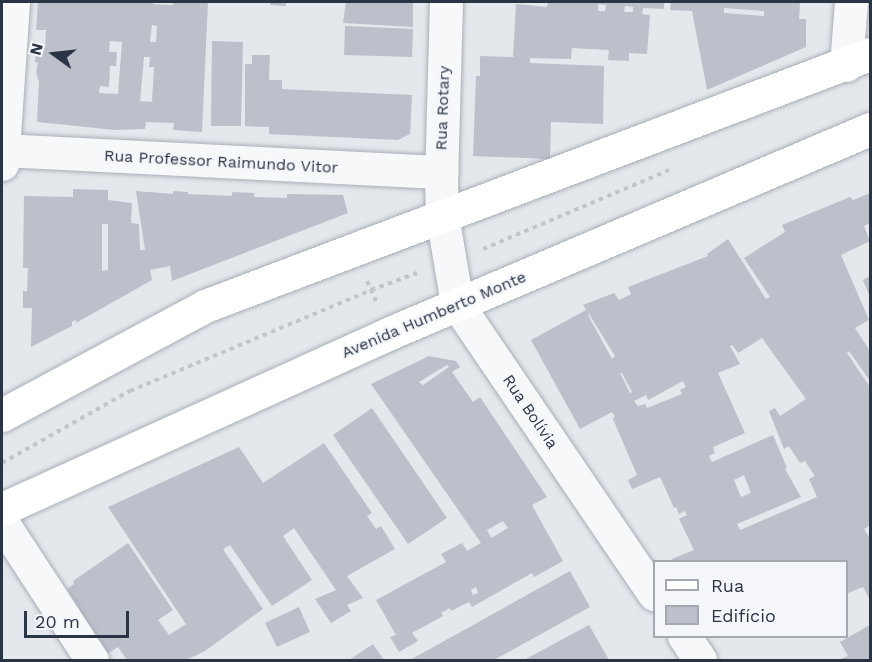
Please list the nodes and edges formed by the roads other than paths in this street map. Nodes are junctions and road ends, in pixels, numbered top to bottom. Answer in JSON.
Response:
{"nodes":[{"id":1,"x":13,"y":2,"type":"edge"},
{"id":2,"x":446,"y":2,"type":"edge"},
{"id":3,"x":851,"y":2,"type":"edge"},
{"id":4,"x":858,"y":60,"type":"edge"},
{"id":5,"x":870,"y":129,"type":"edge"},
{"id":6,"x":2,"y":150,"type":"edge"},
{"id":7,"x":2,"y":164,"type":"edge"},
{"id":8,"x":441,"y":172,"type":"junction"},
{"id":9,"x":442,"y":215,"type":"junction"},
{"id":10,"x":457,"y":304,"type":"junction"},
{"id":11,"x":2,"y":415,"type":"edge"},
{"id":12,"x":2,"y":509,"type":"edge"},
{"id":13,"x":2,"y":522,"type":"edge"},
{"id":14,"x":653,"y":593,"type":"edge"},
{"id":15,"x":685,"y":638,"type":"edge"},
{"id":16,"x":92,"y":660,"type":"edge"},
{"id":17,"x":700,"y":660,"type":"edge"}],
"edges":[{"from":1,"to":6,"type":"street"},
{"from":2,"to":8,"type":"street","name":"Rua Rotary"},
{"from":3,"to":4,"type":"street"},
{"from":4,"to":9,"type":"main road"},
{"from":5,"to":10,"type":"main road","name":"Avenida Humberto Monte"},
{"from":6,"to":7,"type":"street"},
{"from":6,"to":8,"type":"street","name":"Rua Professor Raimundo Vitor"},
{"from":8,"to":9,"type":"street","name":"Rua Rotary"},
{"from":9,"to":10,"type":"street","name":"Rua Bolívia"},
{"from":9,"to":11,"type":"main road"},
{"from":10,"to":12,"type":"main road","name":"Avenida Humberto Monte"},
{"from":10,"to":14,"type":"street","name":"Rua Bolívia"},
{"from":13,"to":16,"type":"street"},
{"from":15,"to":17,"type":"street"}]}
